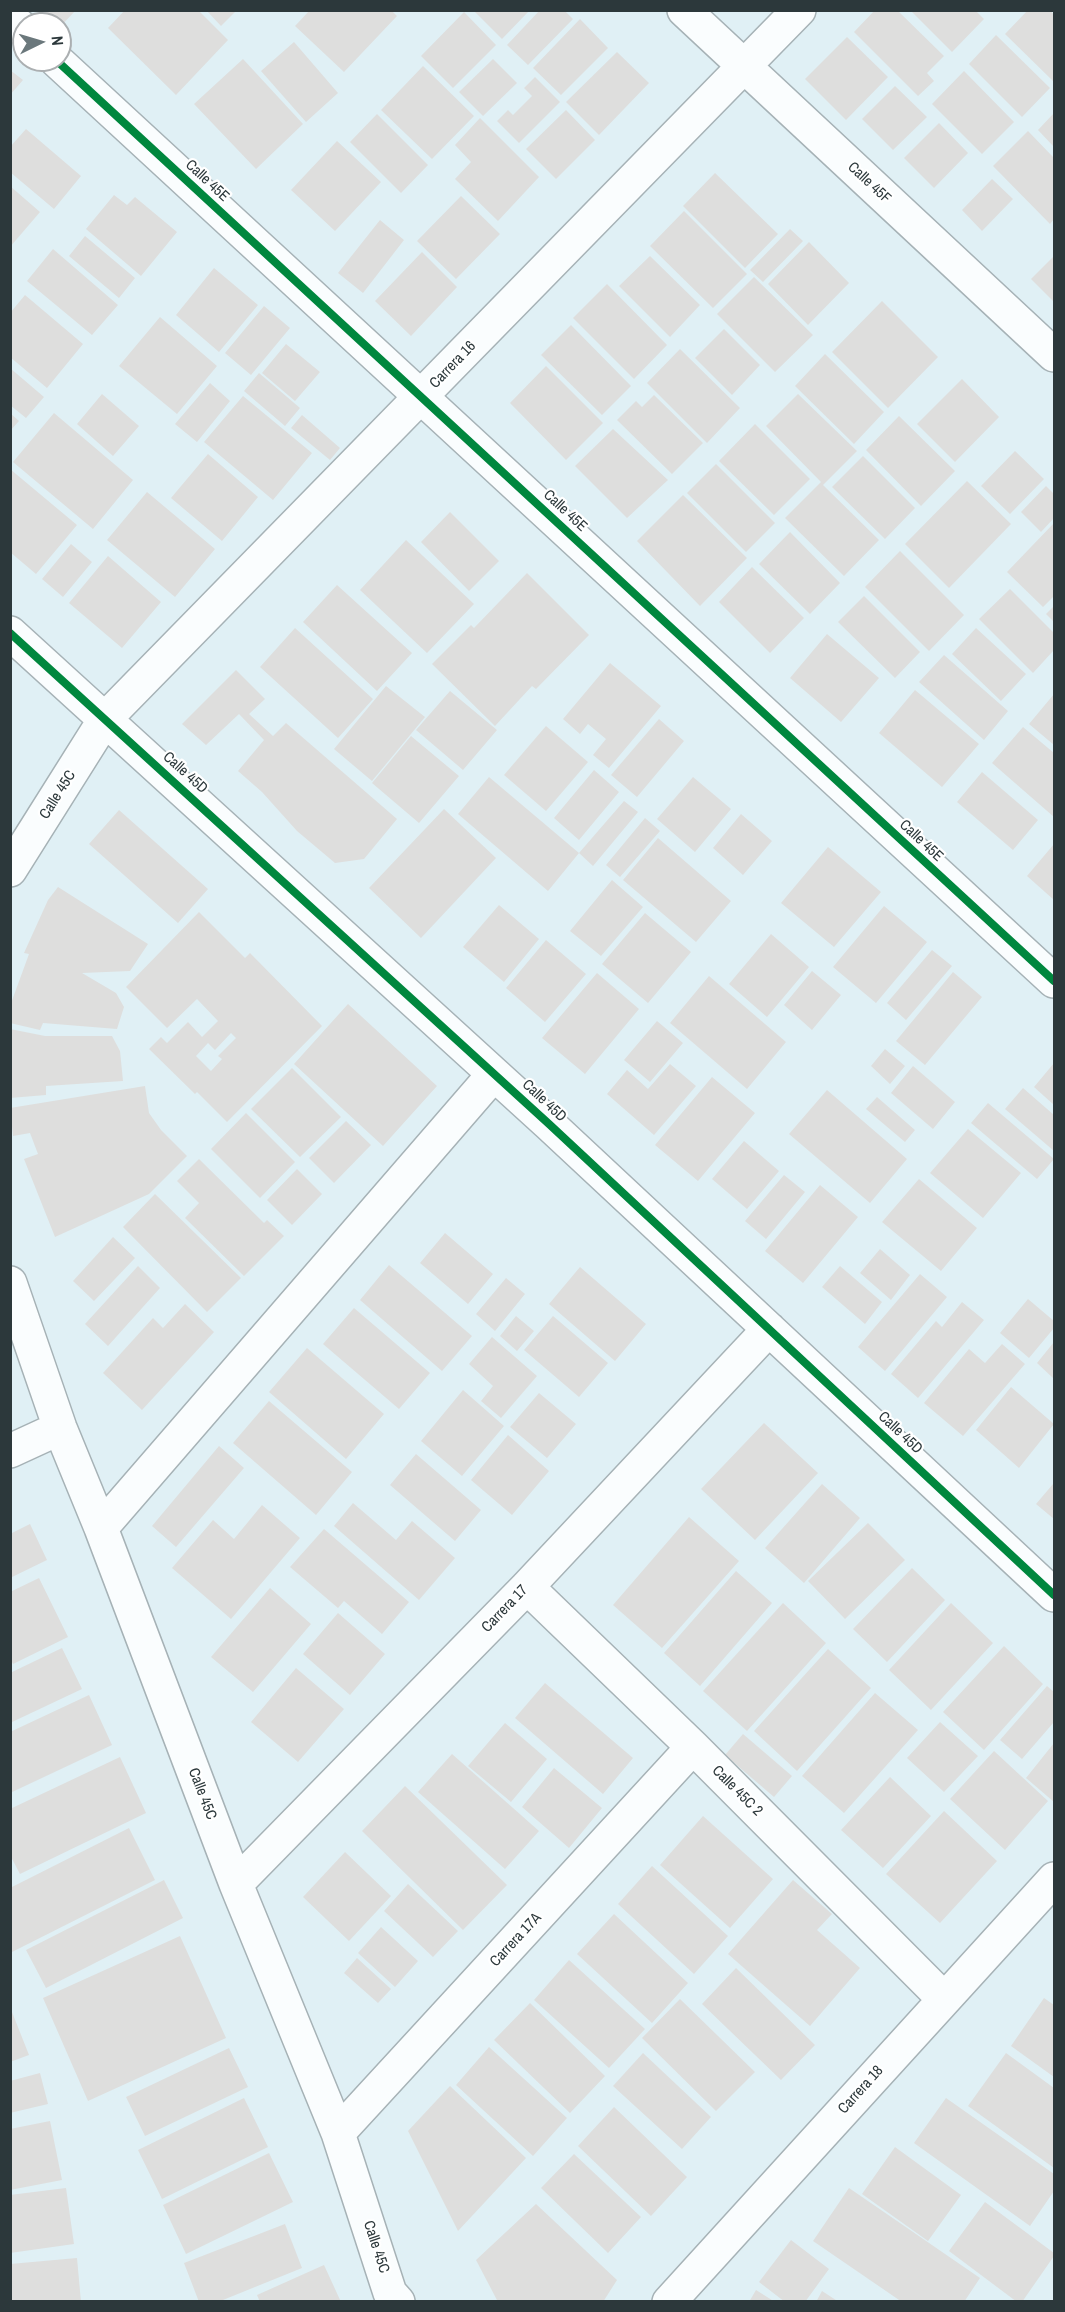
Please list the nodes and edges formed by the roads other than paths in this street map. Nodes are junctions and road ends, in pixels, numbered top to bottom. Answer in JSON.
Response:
{"nodes":[{"id":1,"x":684,"y":10,"type":"edge"},
{"id":2,"x":799,"y":10,"type":"edge"},
{"id":3,"x":744,"y":67,"type":"junction"},
{"id":4,"x":69,"y":72,"type":"edge"},
{"id":5,"x":1054,"y":355,"type":"edge"},
{"id":6,"x":421,"y":397,"type":"junction"},
{"id":7,"x":10,"y":633,"type":"edge"},
{"id":8,"x":105,"y":719,"type":"junction"},
{"id":9,"x":10,"y":870,"type":"edge"},
{"id":10,"x":1054,"y":981,"type":"edge"},
{"id":11,"x":494,"y":1074,"type":"junction"},
{"id":12,"x":10,"y":1283,"type":"edge"},
{"id":13,"x":769,"y":1329,"type":"junction"},
{"id":14,"x":60,"y":1428,"type":"junction"},
{"id":15,"x":10,"y":1451,"type":"edge"},
{"id":16,"x":101,"y":1528,"type":"junction"},
{"id":17,"x":527,"y":1587,"type":"junction"},
{"id":18,"x":1054,"y":1595,"type":"edge"},
{"id":19,"x":693,"y":1747,"type":"junction"},
{"id":20,"x":1054,"y":1879,"type":"edge"},
{"id":21,"x":236,"y":1884,"type":"junction"},
{"id":22,"x":944,"y":1999,"type":"junction"},
{"id":23,"x":338,"y":2133,"type":"junction"},
{"id":24,"x":398,"y":2301,"type":"edge"},
{"id":25,"x":669,"y":2301,"type":"edge"}],
"edges":[{"from":1,"to":3,"type":"street","name":"Calle 45F"},
{"from":2,"to":3,"type":"street","name":"Carrera 16"},
{"from":3,"to":5,"type":"street","name":"Calle 45F"},
{"from":3,"to":6,"type":"street","name":"Carrera 16"},
{"from":4,"to":6,"type":"street","name":"Calle 45E"},
{"from":6,"to":8,"type":"street","name":"Carrera 16"},
{"from":6,"to":10,"type":"street","name":"Calle 45E"},
{"from":7,"to":8,"type":"street","name":"Calle 45D"},
{"from":8,"to":9,"type":"street","name":"Calle 45C"},
{"from":8,"to":11,"type":"street","name":"Calle 45D"},
{"from":11,"to":13,"type":"street","name":"Calle 45D"},
{"from":11,"to":16,"type":"street"},
{"from":12,"to":14,"type":"street","name":"Calle 45C"},
{"from":13,"to":17,"type":"street","name":"Carrera 17"},
{"from":13,"to":18,"type":"street","name":"Calle 45D"},
{"from":14,"to":15,"type":"street"},
{"from":14,"to":16,"type":"street","name":"Calle 45C"},
{"from":16,"to":21,"type":"street","name":"Calle 45C"},
{"from":17,"to":19,"type":"street","name":"Calle 45C 2"},
{"from":17,"to":21,"type":"street","name":"Carrera 17"},
{"from":19,"to":22,"type":"street","name":"Calle 45C 2"},
{"from":19,"to":23,"type":"street","name":"Carrera 17A"},
{"from":20,"to":22,"type":"street","name":"Carrera 18"},
{"from":21,"to":23,"type":"street","name":"Calle 45C"},
{"from":22,"to":25,"type":"street","name":"Carrera 18"},
{"from":23,"to":24,"type":"street","name":"Calle 45C"}]}
